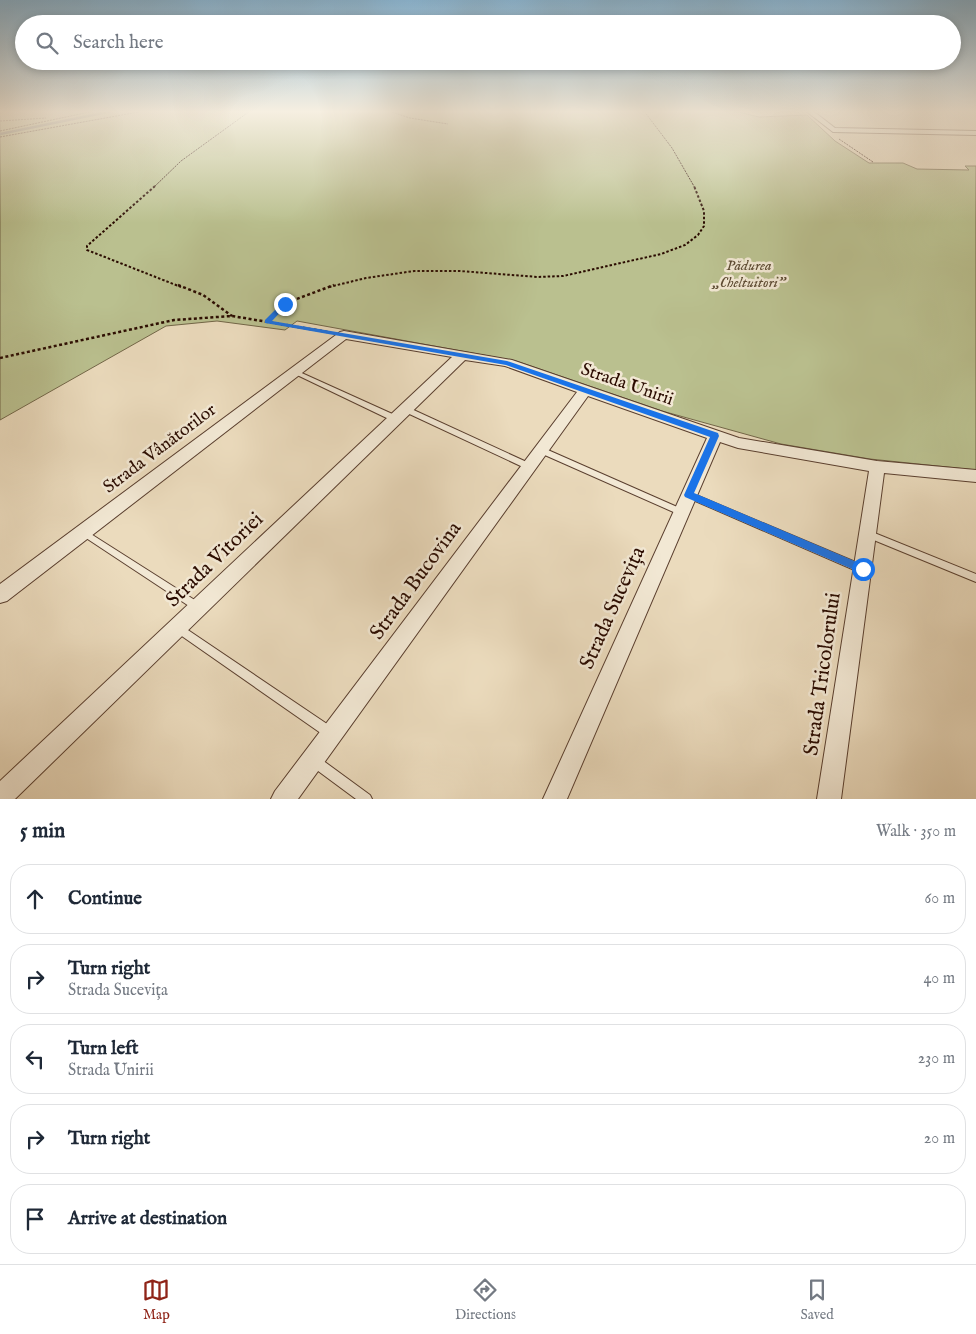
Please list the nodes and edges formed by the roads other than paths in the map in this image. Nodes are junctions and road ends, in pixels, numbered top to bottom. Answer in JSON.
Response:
{"nodes":[{"id":1,"x":344,"y":335,"type":"joint"},
{"id":2,"x":462,"y":355,"type":"junction"},
{"id":3,"x":295,"y":372,"type":"junction"},
{"id":4,"x":585,"y":390,"type":"junction"},
{"id":5,"x":400,"y":414,"type":"junction"},
{"id":6,"x":715,"y":436,"type":"junction"},
{"id":7,"x":540,"y":450,"type":"junction"},
{"id":8,"x":528,"y":466,"type":"junction"},
{"id":9,"x":877,"y":467,"type":"junction"},
{"id":10,"x":976,"y":476,"type":"edge"},
{"id":11,"x":685,"y":503,"type":"junction"},
{"id":12,"x":83,"y":532,"type":"junction"},
{"id":13,"x":867,"y":534,"type":"junction"},
{"id":14,"x":863,"y":569,"type":"junction"},
{"id":15,"x":976,"y":578,"type":"edge"},
{"id":16,"x":0,"y":595,"type":"edge"},
{"id":17,"x":198,"y":607,"type":"junction"},
{"id":18,"x":176,"y":628,"type":"junction"},
{"id":19,"x":331,"y":734,"type":"junction"},
{"id":20,"x":312,"y":760,"type":"junction"},
{"id":21,"x":0,"y":797,"type":"edge"},
{"id":22,"x":283,"y":799,"type":"edge"},
{"id":23,"x":366,"y":799,"type":"edge"},
{"id":24,"x":555,"y":799,"type":"edge"},
{"id":25,"x":829,"y":799,"type":"edge"}],
"edges":[{"from":1,"to":2,"type":"street","name":"Strada Unirii"},
{"from":1,"to":3,"type":"street","name":"Strada Vânătorilor"},
{"from":2,"to":4,"type":"street","name":"Strada Unirii"},
{"from":2,"to":5,"type":"street","name":"Strada Vitoriei"},
{"from":3,"to":5,"type":"lane"},
{"from":3,"to":12,"type":"street","name":"Strada Vânătorilor"},
{"from":4,"to":6,"type":"street","name":"Strada Unirii"},
{"from":4,"to":7,"type":"street","name":"Strada Bucovina"},
{"from":5,"to":8,"type":"lane"},
{"from":5,"to":17,"type":"street","name":"Strada Vitoriei"},
{"from":6,"to":9,"type":"street","name":"Strada Unirii"},
{"from":6,"to":11,"type":"street","name":"Strada Sucevița"},
{"from":7,"to":8,"type":"street","name":"Strada Bucovina"},
{"from":7,"to":11,"type":"lane"},
{"from":8,"to":19,"type":"street","name":"Strada Bucovina"},
{"from":9,"to":10,"type":"street","name":"Strada Unirii"},
{"from":9,"to":13,"type":"street","name":"Strada Tricolorului"},
{"from":11,"to":14,"type":"lane"},
{"from":11,"to":24,"type":"street","name":"Strada Sucevița"},
{"from":12,"to":16,"type":"street","name":"Strada Vânătorilor"},
{"from":12,"to":17,"type":"lane"},
{"from":13,"to":14,"type":"street","name":"Strada Tricolorului"},
{"from":13,"to":15,"type":"lane"},
{"from":14,"to":25,"type":"street","name":"Strada Tricolorului"},
{"from":17,"to":18,"type":"street","name":"Strada Vitoriei"},
{"from":18,"to":19,"type":"lane"},
{"from":18,"to":21,"type":"street","name":"Strada Vitoriei"},
{"from":19,"to":20,"type":"street","name":"Strada Bucovina"},
{"from":20,"to":22,"type":"street","name":"Strada Bucovina"},
{"from":20,"to":23,"type":"lane"}]}
